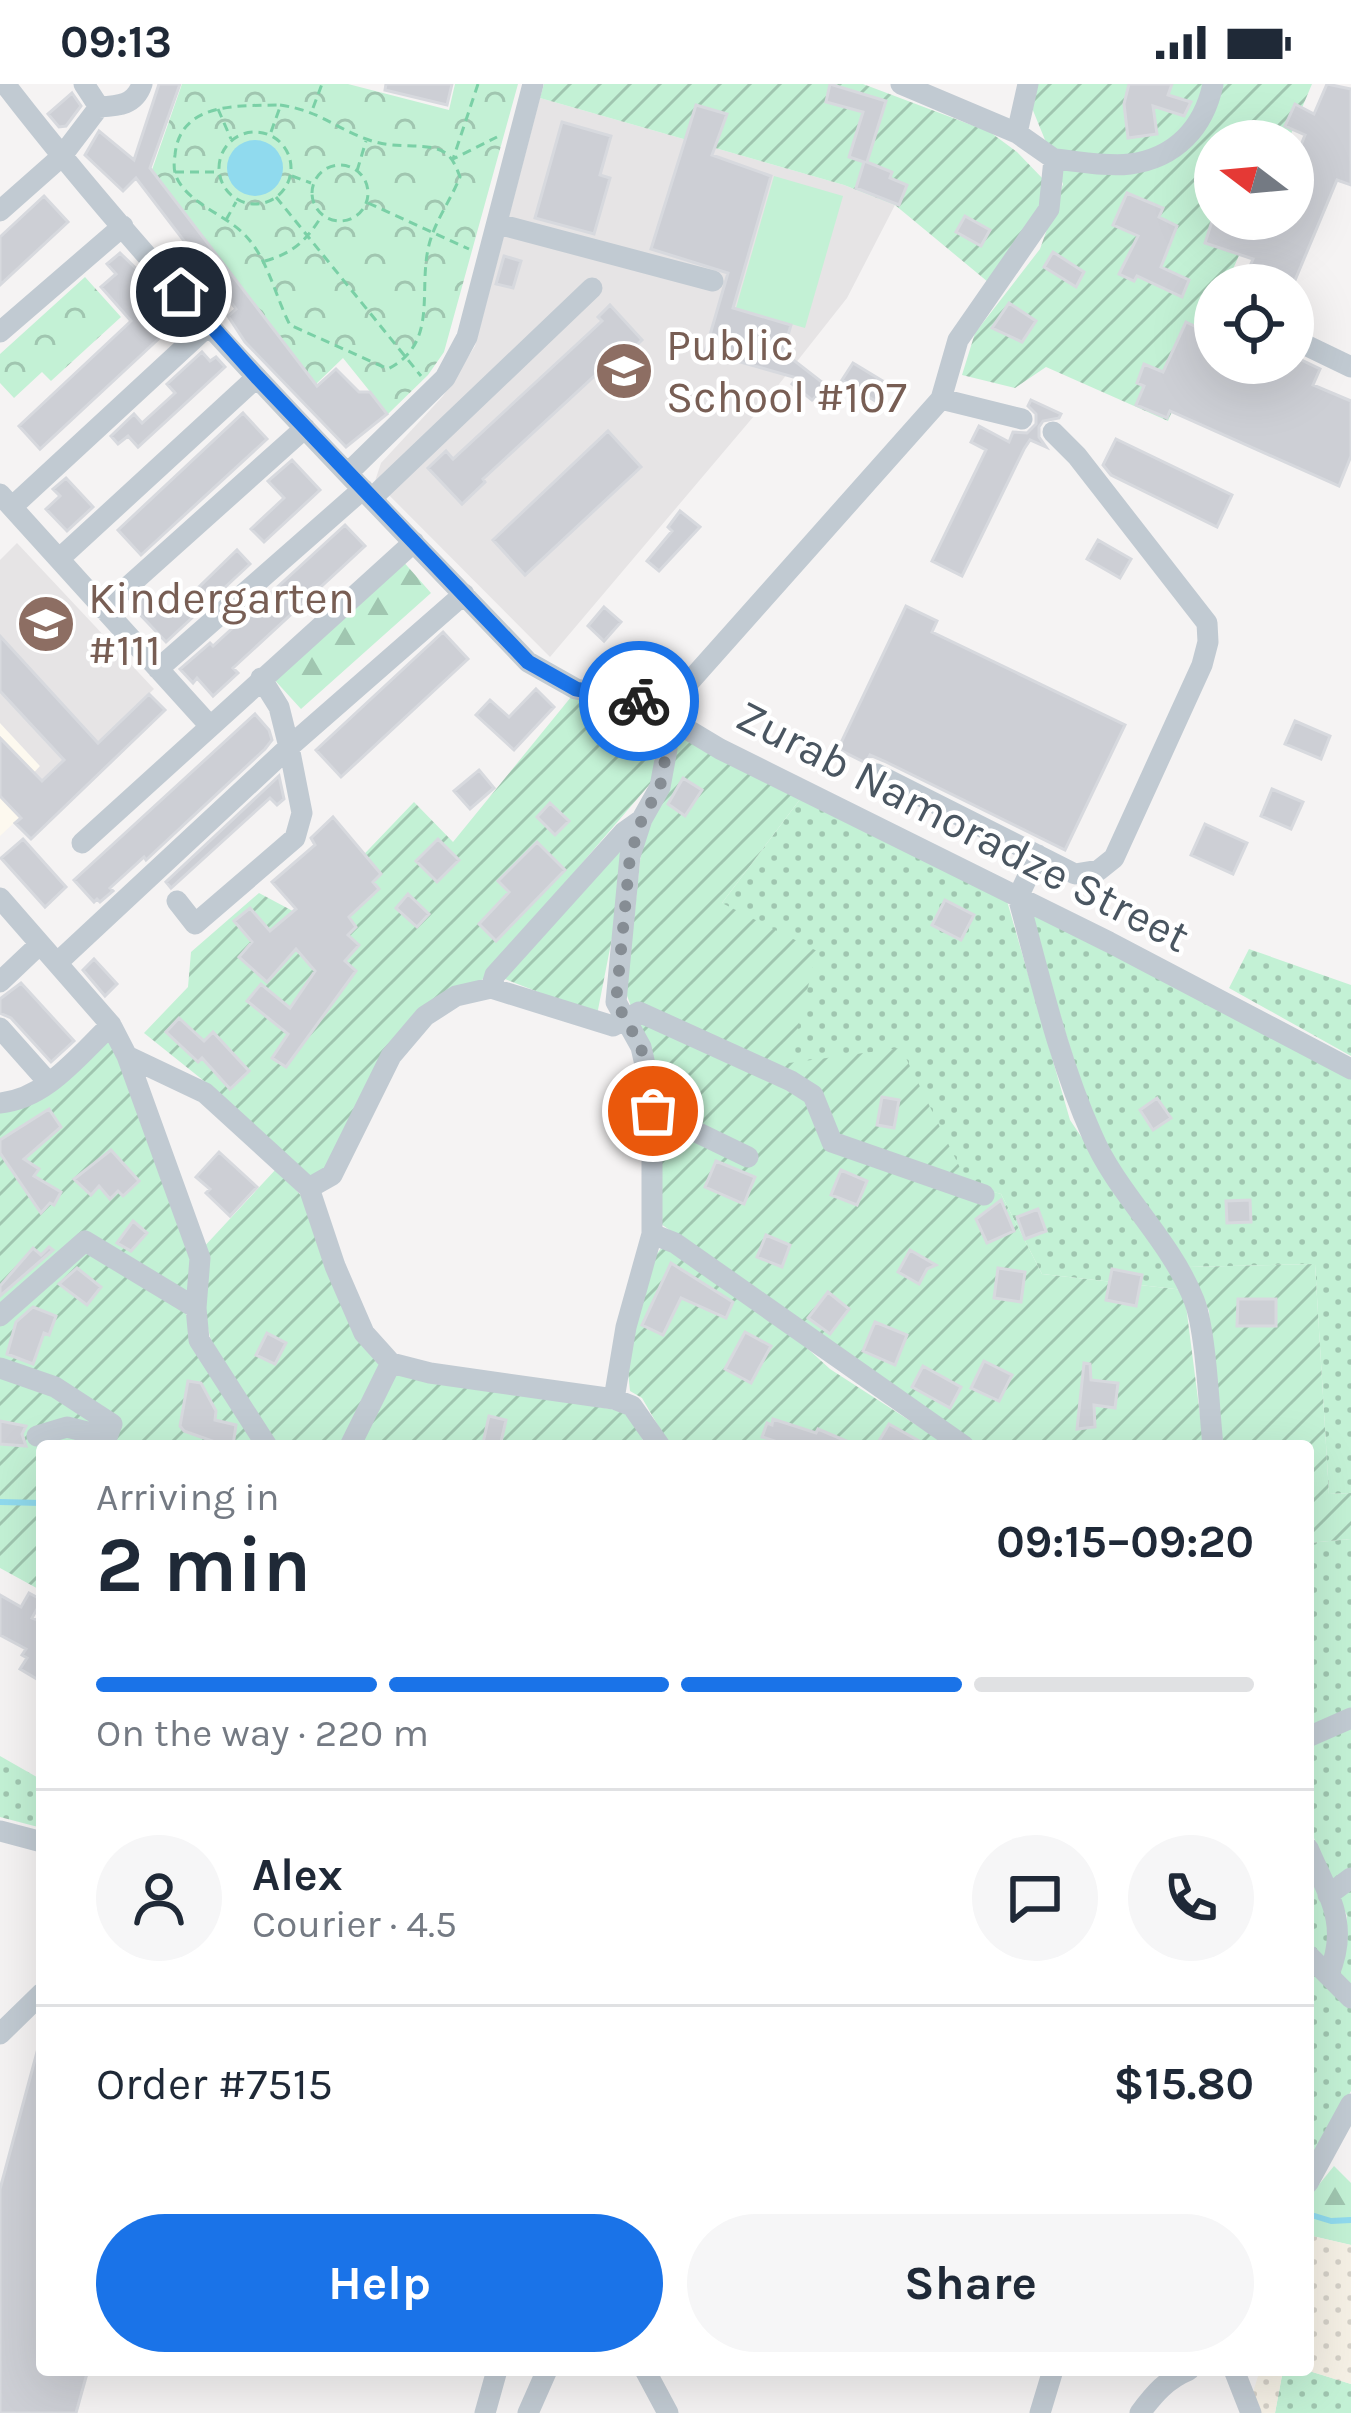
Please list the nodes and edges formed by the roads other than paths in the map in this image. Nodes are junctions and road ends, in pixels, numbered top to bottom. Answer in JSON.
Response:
{"nodes":[{"id":1,"x":5,"y":84,"type":"edge"},
{"id":2,"x":84,"y":84,"type":"edge"},
{"id":3,"x":142,"y":84,"type":"edge"},
{"id":4,"x":533,"y":84,"type":"edge"},
{"id":5,"x":1028,"y":84,"type":"edge"},
{"id":6,"x":1213,"y":84,"type":"edge"},
{"id":7,"x":908,"y":85,"type":"edge"},
{"id":8,"x":99,"y":107,"type":"junction"},
{"id":9,"x":1017,"y":133,"type":"junction"},
{"id":10,"x":62,"y":157,"type":"junction"},
{"id":11,"x":1054,"y":159,"type":"junction"},
{"id":12,"x":0,"y":211,"type":"edge"},
{"id":13,"x":498,"y":224,"type":"junction"},
{"id":14,"x":123,"y":226,"type":"junction"},
{"id":15,"x":713,"y":281,"type":"dead end"},
{"id":16,"x":592,"y":288,"type":"dead end"},
{"id":17,"x":210,"y":324,"type":"junction"},
{"id":18,"x":0,"y":332,"type":"edge"},
{"id":19,"x":1314,"y":349,"type":"edge"},
{"id":20,"x":1351,"y":367,"type":"edge"},
{"id":21,"x":257,"y":377,"type":"junction"},
{"id":22,"x":941,"y":398,"type":"junction"},
{"id":23,"x":1022,"y":419,"type":"dead end"},
{"id":24,"x":305,"y":428,"type":"junction"},
{"id":25,"x":1053,"y":432,"type":"dead end"},
{"id":26,"x":361,"y":486,"type":"junction"},
{"id":27,"x":6,"y":501,"type":"edge"},
{"id":28,"x":414,"y":542,"type":"junction"},
{"id":29,"x":59,"y":560,"type":"junction"},
{"id":30,"x":464,"y":594,"type":"junction"},
{"id":31,"x":103,"y":609,"type":"junction"},
{"id":32,"x":158,"y":669,"type":"junction"},
{"id":33,"x":261,"y":678,"type":"junction"},
{"id":34,"x":665,"y":706,"type":"junction"},
{"id":35,"x":210,"y":726,"type":"junction"},
{"id":36,"x":289,"y":747,"type":"junction"},
{"id":37,"x":877,"y":774,"type":"dead end"},
{"id":38,"x":642,"y":819,"type":"junction"},
{"id":39,"x":82,"y":843,"type":"dead end"},
{"id":40,"x":1037,"y":855,"type":"junction"},
{"id":41,"x":1018,"y":897,"type":"junction"},
{"id":42,"x":0,"y":898,"type":"edge"},
{"id":43,"x":177,"y":901,"type":"dead end"},
{"id":44,"x":40,"y":944,"type":"junction"},
{"id":45,"x":57,"y":963,"type":"junction"},
{"id":46,"x":0,"y":982,"type":"edge"},
{"id":47,"x":491,"y":988,"type":"junction"},
{"id":48,"x":626,"y":1020,"type":"junction"},
{"id":49,"x":111,"y":1025,"type":"junction"},
{"id":50,"x":0,"y":1028,"type":"edge"},
{"id":51,"x":127,"y":1055,"type":"junction"},
{"id":52,"x":1351,"y":1069,"type":"edge"},
{"id":53,"x":49,"y":1083,"type":"junction"},
{"id":54,"x":0,"y":1102,"type":"edge"},
{"id":55,"x":653,"y":1111,"type":"junction"},
{"id":56,"x":748,"y":1157,"type":"dead end"},
{"id":57,"x":309,"y":1188,"type":"junction"},
{"id":58,"x":984,"y":1195,"type":"dead end"},
{"id":59,"x":652,"y":1234,"type":"junction"},
{"id":60,"x":196,"y":1308,"type":"junction"},
{"id":61,"x":0,"y":1316,"type":"edge"},
{"id":62,"x":391,"y":1364,"type":"junction"},
{"id":63,"x":0,"y":1368,"type":"edge"},
{"id":64,"x":614,"y":1399,"type":"junction"},
{"id":65,"x":37,"y":1436,"type":"dead end"},
{"id":66,"x":263,"y":1440,"type":"edge"},
{"id":67,"x":353,"y":1440,"type":"edge"},
{"id":68,"x":656,"y":1440,"type":"edge"},
{"id":69,"x":955,"y":1440,"type":"edge"},
{"id":70,"x":1212,"y":1440,"type":"edge"},
{"id":71,"x":1351,"y":1718,"type":"edge"},
{"id":72,"x":1314,"y":1734,"type":"edge"},
{"id":73,"x":0,"y":1831,"type":"edge"},
{"id":74,"x":36,"y":1840,"type":"edge"},
{"id":75,"x":1314,"y":1862,"type":"edge"},
{"id":76,"x":1351,"y":1878,"type":"edge"},
{"id":77,"x":1328,"y":1895,"type":"junction"},
{"id":78,"x":1314,"y":1960,"type":"edge"},
{"id":79,"x":1329,"y":1974,"type":"junction"},
{"id":80,"x":1351,"y":1997,"type":"edge"},
{"id":81,"x":36,"y":1999,"type":"edge"},
{"id":82,"x":0,"y":2034,"type":"edge"},
{"id":83,"x":1351,"y":2104,"type":"edge"},
{"id":84,"x":1314,"y":2172,"type":"edge"},
{"id":85,"x":495,"y":2376,"type":"edge"},
{"id":86,"x":544,"y":2376,"type":"edge"},
{"id":87,"x":648,"y":2376,"type":"edge"},
{"id":88,"x":1051,"y":2376,"type":"edge"},
{"id":89,"x":1174,"y":2376,"type":"edge"},
{"id":90,"x":1241,"y":2376,"type":"edge"},
{"id":91,"x":485,"y":2413,"type":"edge"},
{"id":92,"x":527,"y":2413,"type":"edge"},
{"id":93,"x":668,"y":2413,"type":"edge"},
{"id":94,"x":1040,"y":2413,"type":"edge"},
{"id":95,"x":1140,"y":2413,"type":"edge"},
{"id":96,"x":1251,"y":2413,"type":"edge"}],
"edges":[{"from":1,"to":10,"type":"street","name":"Zurab Namoradze Street"},
{"from":2,"to":8,"type":"street"},
{"from":3,"to":8,"type":"street"},
{"from":4,"to":13,"type":"street"},
{"from":5,"to":9,"type":"street"},
{"from":6,"to":11,"type":"street"},
{"from":7,"to":9,"type":"street"},
{"from":8,"to":10,"type":"street"},
{"from":9,"to":11,"type":"street"},
{"from":10,"to":12,"type":"street"},
{"from":10,"to":14,"type":"street","name":"Zurab Namoradze Street"},
{"from":11,"to":22,"type":"street"},
{"from":13,"to":15,"type":"street"},
{"from":13,"to":26,"type":"street"},
{"from":14,"to":17,"type":"street","name":"Zurab Namoradze Street"},
{"from":14,"to":18,"type":"street"},
{"from":16,"to":26,"type":"street"},
{"from":17,"to":21,"type":"street","name":"Zurab Namoradze Street"},
{"from":17,"to":27,"type":"street"},
{"from":19,"to":20,"type":"street"},
{"from":21,"to":24,"type":"street","name":"Zurab Namoradze Street"},
{"from":21,"to":29,"type":"street"},
{"from":22,"to":23,"type":"street"},
{"from":22,"to":34,"type":"street"},
{"from":24,"to":26,"type":"street","name":"Zurab Namoradze Street"},
{"from":24,"to":31,"type":"street"},
{"from":25,"to":40,"type":"street"},
{"from":26,"to":28,"type":"street","name":"Zurab Namoradze Street"},
{"from":26,"to":32,"type":"street"},
{"from":27,"to":29,"type":"street"},
{"from":28,"to":30,"type":"street","name":"Zurab Namoradze Street"},
{"from":28,"to":33,"type":"street"},
{"from":29,"to":31,"type":"street"},
{"from":30,"to":34,"type":"street","name":"Zurab Namoradze Street"},
{"from":30,"to":36,"type":"street"},
{"from":31,"to":32,"type":"street"},
{"from":32,"to":35,"type":"street"},
{"from":33,"to":35,"type":"street"},
{"from":33,"to":36,"type":"street"},
{"from":34,"to":38,"type":"street"},
{"from":34,"to":41,"type":"street","name":"Zurab Namoradze Street"},
{"from":35,"to":39,"type":"street"},
{"from":36,"to":43,"type":"street"},
{"from":36,"to":45,"type":"street"},
{"from":37,"to":40,"type":"street"},
{"from":38,"to":47,"type":"street"},
{"from":38,"to":48,"type":"street"},
{"from":40,"to":41,"type":"street"},
{"from":41,"to":52,"type":"street","name":"Zurab Namoradze Street"},
{"from":41,"to":70,"type":"street"},
{"from":42,"to":44,"type":"street"},
{"from":44,"to":45,"type":"street"},
{"from":44,"to":46,"type":"street"},
{"from":45,"to":49,"type":"street"},
{"from":47,"to":48,"type":"street"},
{"from":47,"to":57,"type":"street"},
{"from":48,"to":55,"type":"street"},
{"from":48,"to":58,"type":"street"},
{"from":49,"to":51,"type":"street"},
{"from":49,"to":53,"type":"street"},
{"from":50,"to":53,"type":"street"},
{"from":51,"to":57,"type":"street"},
{"from":51,"to":60,"type":"street"},
{"from":53,"to":54,"type":"street"},
{"from":55,"to":56,"type":"street"},
{"from":55,"to":59,"type":"street"},
{"from":57,"to":62,"type":"street"},
{"from":59,"to":64,"type":"street"},
{"from":59,"to":69,"type":"street"},
{"from":60,"to":61,"type":"street"},
{"from":60,"to":66,"type":"street"},
{"from":62,"to":64,"type":"street"},
{"from":62,"to":67,"type":"street"},
{"from":63,"to":65,"type":"street"},
{"from":64,"to":68,"type":"street"},
{"from":71,"to":72,"type":"street"},
{"from":73,"to":74,"type":"street"},
{"from":75,"to":77,"type":"street"},
{"from":76,"to":77,"type":"street"},
{"from":77,"to":79,"type":"street"},
{"from":78,"to":79,"type":"street"},
{"from":79,"to":80,"type":"street"},
{"from":81,"to":82,"type":"street"},
{"from":83,"to":84,"type":"street"},
{"from":85,"to":91,"type":"street"},
{"from":86,"to":92,"type":"street"},
{"from":87,"to":93,"type":"street"},
{"from":88,"to":94,"type":"street"},
{"from":89,"to":95,"type":"street"},
{"from":90,"to":96,"type":"street"}]}
